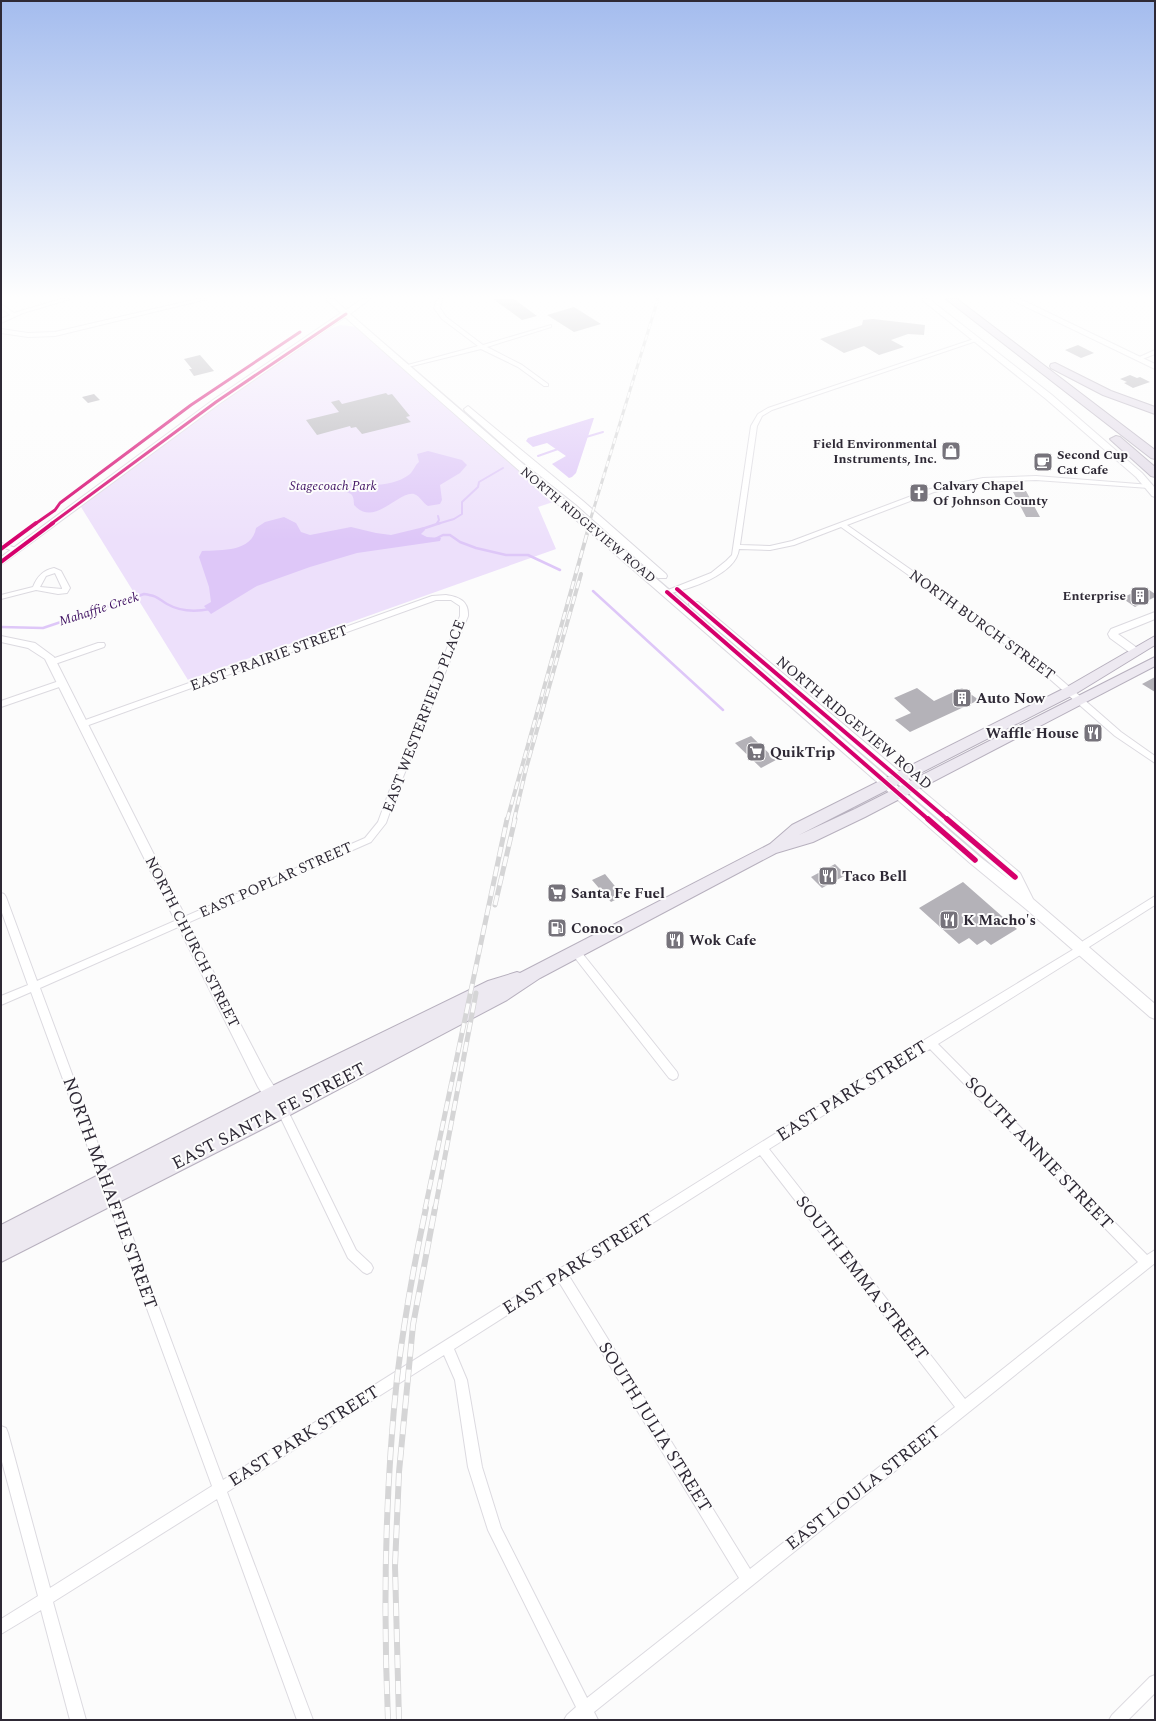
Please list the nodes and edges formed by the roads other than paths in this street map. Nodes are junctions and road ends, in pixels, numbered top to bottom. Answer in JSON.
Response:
{"nodes":[{"id":1,"x":247,"y":379,"type":"edge"},
{"id":2,"x":420,"y":379,"type":"edge"},
{"id":3,"x":434,"y":379,"type":"edge"},
{"id":4,"x":538,"y":379,"type":"edge"},
{"id":5,"x":859,"y":379,"type":"edge"},
{"id":6,"x":1026,"y":379,"type":"edge"},
{"id":7,"x":1052,"y":379,"type":"edge"},
{"id":8,"x":1054,"y":379,"type":"edge"},
{"id":9,"x":1072,"y":379,"type":"edge"},
{"id":10,"x":1080,"y":379,"type":"edge"},
{"id":11,"x":546,"y":385,"type":"dead end"},
{"id":12,"x":1111,"y":409,"type":"dead end"},
{"id":13,"x":1155,"y":411,"type":"edge"},
{"id":14,"x":1155,"y":456,"type":"edge"},
{"id":15,"x":1155,"y":473,"type":"edge"},
{"id":16,"x":1149,"y":486,"type":"junction"},
{"id":17,"x":1155,"y":494,"type":"edge"},
{"id":18,"x":842,"y":524,"type":"junction"},
{"id":19,"x":1,"y":545,"type":"edge"},
{"id":20,"x":738,"y":547,"type":"junction"},
{"id":21,"x":14,"y":549,"type":"junction"},
{"id":22,"x":1,"y":556,"type":"edge"},
{"id":23,"x":1,"y":562,"type":"edge"},
{"id":24,"x":36,"y":588,"type":"dead end"},
{"id":25,"x":672,"y":590,"type":"junction"},
{"id":26,"x":1,"y":597,"type":"edge"},
{"id":27,"x":456,"y":598,"type":"joint"},
{"id":28,"x":1155,"y":615,"type":"edge"},
{"id":29,"x":1,"y":639,"type":"edge"},
{"id":30,"x":1155,"y":640,"type":"edge"},
{"id":31,"x":101,"y":645,"type":"dead end"},
{"id":32,"x":1155,"y":648,"type":"edge"},
{"id":33,"x":1136,"y":652,"type":"junction"},
{"id":34,"x":52,"y":662,"type":"junction"},
{"id":35,"x":1154,"y":662,"type":"edge"},
{"id":36,"x":1118,"y":681,"type":"junction"},
{"id":37,"x":62,"y":683,"type":"junction"},
{"id":38,"x":1070,"y":691,"type":"junction"},
{"id":39,"x":1080,"y":700,"type":"junction"},
{"id":40,"x":1,"y":704,"type":"edge"},
{"id":41,"x":83,"y":724,"type":"junction"},
{"id":42,"x":1155,"y":760,"type":"edge"},
{"id":43,"x":893,"y":780,"type":"junction"},
{"id":44,"x":905,"y":790,"type":"junction"},
{"id":45,"x":374,"y":834,"type":"joint"},
{"id":46,"x":771,"y":849,"type":"junction"},
{"id":47,"x":1,"y":897,"type":"edge"},
{"id":48,"x":1155,"y":900,"type":"edge"},
{"id":49,"x":1031,"y":905,"type":"junction"},
{"id":50,"x":182,"y":921,"type":"junction"},
{"id":51,"x":1082,"y":949,"type":"junction"},
{"id":52,"x":575,"y":951,"type":"junction"},
{"id":53,"x":34,"y":986,"type":"junction"},
{"id":54,"x":1,"y":1001,"type":"edge"},
{"id":55,"x":1155,"y":1013,"type":"edge"},
{"id":56,"x":930,"y":1042,"type":"junction"},
{"id":57,"x":674,"y":1075,"type":"dead end"},
{"id":58,"x":277,"y":1103,"type":"junction"},
{"id":59,"x":761,"y":1148,"type":"junction"},
{"id":60,"x":108,"y":1189,"type":"junction"},
{"id":61,"x":1,"y":1235,"type":"edge"},
{"id":62,"x":1,"y":1252,"type":"edge"},
{"id":63,"x":1151,"y":1260,"type":"edge"},
{"id":64,"x":367,"y":1268,"type":"dead end"},
{"id":65,"x":561,"y":1274,"type":"junction"},
{"id":66,"x":447,"y":1347,"type":"junction"},
{"id":67,"x":964,"y":1408,"type":"junction"},
{"id":68,"x":1,"y":1433,"type":"edge"},
{"id":69,"x":219,"y":1489,"type":"junction"},
{"id":70,"x":748,"y":1579,"type":"junction"},
{"id":71,"x":45,"y":1599,"type":"junction"},
{"id":72,"x":1,"y":1627,"type":"edge"},
{"id":73,"x":1155,"y":1682,"type":"edge"},
{"id":74,"x":587,"y":1715,"type":"edge"},
{"id":75,"x":78,"y":1720,"type":"edge"},
{"id":76,"x":305,"y":1720,"type":"edge"},
{"id":77,"x":572,"y":1720,"type":"edge"},
{"id":78,"x":1117,"y":1720,"type":"edge"}],
"edges":[{"from":1,"to":21,"type":"main road"},
{"from":2,"to":25,"type":"main road","name":"NORTH RIDGEVIEW ROAD"},
{"from":3,"to":25,"type":"main road","name":"NORTH RIDGEVIEW ROAD"},
{"from":4,"to":11,"type":"street"},
{"from":5,"to":20,"type":"street"},
{"from":6,"to":16,"type":"main road"},
{"from":7,"to":15,"type":"highway"},
{"from":8,"to":14,"type":"highway"},
{"from":9,"to":12,"type":"highway"},
{"from":10,"to":13,"type":"highway"},
{"from":16,"to":17,"type":"main road"},
{"from":16,"to":18,"type":"street"},
{"from":18,"to":20,"type":"street"},
{"from":18,"to":38,"type":"street","name":"NORTH BURCH STREET"},
{"from":19,"to":21,"type":"street"},
{"from":20,"to":25,"type":"street"},
{"from":21,"to":22,"type":"main road"},
{"from":21,"to":23,"type":"main road"},
{"from":24,"to":26,"type":"street"},
{"from":25,"to":43,"type":"main road","name":"NORTH RIDGEVIEW ROAD"},
{"from":27,"to":41,"type":"street","name":"EAST PRAIRIE STREET"},
{"from":27,"to":45,"type":"street","name":"EAST WESTERFIELD PLACE"},
{"from":28,"to":33,"type":"main road"},
{"from":29,"to":34,"type":"main road","name":"NORTH CHURCH STREET"},
{"from":30,"to":33,"type":"main road","name":"EAST SANTA FE STREET"},
{"from":31,"to":34,"type":"street"},
{"from":32,"to":35,"type":"main road"},
{"from":33,"to":36,"type":"main road"},
{"from":33,"to":38,"type":"main road","name":"EAST SANTA FE STREET"},
{"from":34,"to":37,"type":"main road","name":"NORTH CHURCH STREET"},
{"from":35,"to":36,"type":"main road","name":"EAST SANTA FE STREET"},
{"from":36,"to":39,"type":"main road","name":"EAST SANTA FE STREET"},
{"from":37,"to":40,"type":"street"},
{"from":37,"to":41,"type":"main road","name":"NORTH CHURCH STREET"},
{"from":38,"to":39,"type":"street","name":"NORTH BURCH STREET"},
{"from":38,"to":43,"type":"main road","name":"EAST SANTA FE STREET"},
{"from":39,"to":42,"type":"street","name":"NORTH BURCH STREET"},
{"from":39,"to":44,"type":"main road","name":"EAST SANTA FE STREET"},
{"from":41,"to":50,"type":"main road","name":"NORTH CHURCH STREET"},
{"from":43,"to":44,"type":"main road","name":"NORTH RIDGEVIEW ROAD"},
{"from":43,"to":46,"type":"main road","name":"EAST SANTA FE STREET"},
{"from":44,"to":46,"type":"main road","name":"EAST SANTA FE STREET"},
{"from":44,"to":49,"type":"main road","name":"NORTH RIDGEVIEW ROAD"},
{"from":44,"to":49,"type":"main road","name":"NORTH RIDGEVIEW ROAD"},
{"from":45,"to":50,"type":"street","name":"EAST POPLAR STREET"},
{"from":46,"to":52,"type":"main road","name":"EAST SANTA FE STREET"},
{"from":47,"to":53,"type":"street","name":"NORTH MAHAFFIE STREET"},
{"from":48,"to":51,"type":"street","name":"EAST PARK STREET"},
{"from":49,"to":51,"type":"main road","name":"NORTH RIDGEVIEW ROAD"},
{"from":50,"to":53,"type":"street","name":"EAST POPLAR STREET"},
{"from":50,"to":58,"type":"main road","name":"NORTH CHURCH STREET"},
{"from":51,"to":55,"type":"main road","name":"NORTH RIDGEVIEW ROAD"},
{"from":51,"to":56,"type":"street","name":"EAST PARK STREET"},
{"from":52,"to":57,"type":"street"},
{"from":52,"to":58,"type":"main road","name":"EAST SANTA FE STREET"},
{"from":53,"to":54,"type":"street","name":"EAST POPLAR STREET"},
{"from":53,"to":60,"type":"street","name":"NORTH MAHAFFIE STREET"},
{"from":56,"to":59,"type":"street","name":"EAST PARK STREET"},
{"from":56,"to":63,"type":"street","name":"SOUTH ANNIE STREET"},
{"from":58,"to":60,"type":"main road","name":"EAST SANTA FE STREET"},
{"from":58,"to":64,"type":"street","name":"NORTH CHURCH STREET"},
{"from":59,"to":65,"type":"street","name":"EAST PARK STREET"},
{"from":59,"to":67,"type":"street","name":"SOUTH EMMA STREET"},
{"from":60,"to":61,"type":"main road","name":"EAST SANTA FE STREET"},
{"from":60,"to":62,"type":"main road","name":"EAST SANTA FE STREET"},
{"from":60,"to":69,"type":"street","name":"NORTH MAHAFFIE STREET"},
{"from":63,"to":67,"type":"street","name":"EAST LOULA STREET"},
{"from":65,"to":66,"type":"street","name":"EAST PARK STREET"},
{"from":65,"to":70,"type":"street","name":"SOUTH JULIA STREET"},
{"from":66,"to":69,"type":"street","name":"EAST PARK STREET"},
{"from":66,"to":74,"type":"street"},
{"from":67,"to":70,"type":"street","name":"EAST LOULA STREET"},
{"from":68,"to":71,"type":"street"},
{"from":69,"to":71,"type":"street","name":"EAST PARK STREET"},
{"from":69,"to":76,"type":"street","name":"NORTH MAHAFFIE STREET"},
{"from":70,"to":74,"type":"street","name":"EAST LOULA STREET"},
{"from":71,"to":72,"type":"street","name":"EAST PARK STREET"},
{"from":71,"to":75,"type":"street"},
{"from":73,"to":78,"type":"street"},
{"from":74,"to":77,"type":"street","name":"EAST LOULA STREET"}]}
